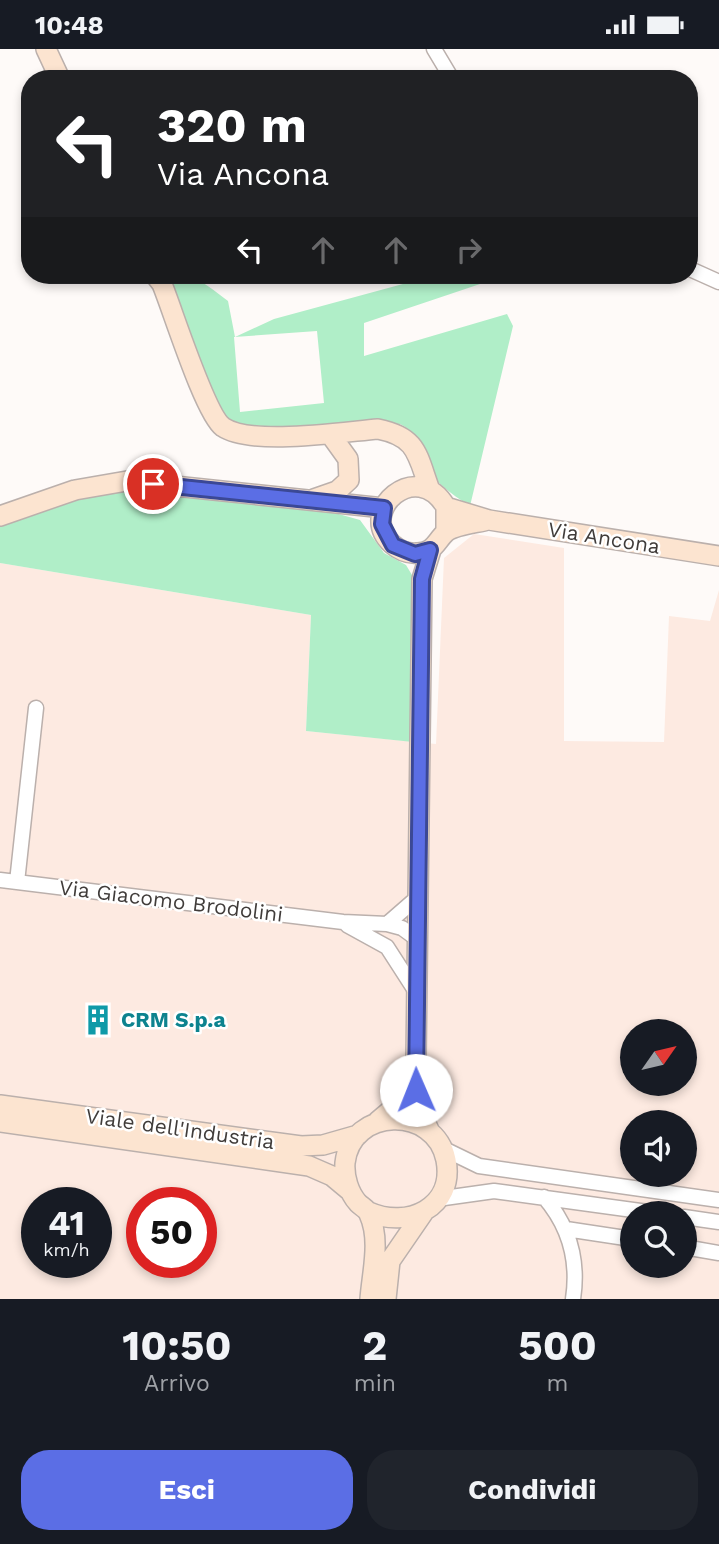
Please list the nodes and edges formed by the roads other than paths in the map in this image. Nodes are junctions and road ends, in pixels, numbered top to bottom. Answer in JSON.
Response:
{"nodes":[{"id":1,"x":46,"y":49,"type":"edge"},
{"id":2,"x":434,"y":49,"type":"edge"},
{"id":3,"x":56,"y":70,"type":"edge"},
{"id":4,"x":447,"y":70,"type":"edge"},
{"id":5,"x":698,"y":273,"type":"edge"},
{"id":6,"x":719,"y":282,"type":"edge"},
{"id":7,"x":162,"y":284,"type":"edge"},
{"id":8,"x":330,"y":434,"type":"junction"},
{"id":9,"x":417,"y":454,"type":"junction"},
{"id":10,"x":401,"y":489,"type":"junction"},
{"id":11,"x":430,"y":490,"type":"junction"},
{"id":12,"x":313,"y":499,"type":"junction"},
{"id":13,"x":446,"y":507,"type":"junction"},
{"id":14,"x":0,"y":516,"type":"edge"},
{"id":15,"x":383,"y":516,"type":"junction"},
{"id":16,"x":489,"y":520,"type":"junction"},
{"id":17,"x":446,"y":532,"type":"junction"},
{"id":18,"x":430,"y":550,"type":"junction"},
{"id":19,"x":408,"y":553,"type":"junction"},
{"id":20,"x":719,"y":556,"type":"edge"},
{"id":21,"x":422,"y":579,"type":"junction"},
{"id":22,"x":36,"y":708,"type":"dead end"},
{"id":23,"x":0,"y":880,"type":"edge"},
{"id":24,"x":17,"y":882,"type":"junction"},
{"id":25,"x":418,"y":897,"type":"junction"},
{"id":26,"x":343,"y":922,"type":"junction"},
{"id":27,"x":387,"y":924,"type":"junction"},
{"id":28,"x":417,"y":939,"type":"junction"},
{"id":29,"x":387,"y":947,"type":"junction"},
{"id":30,"x":416,"y":993,"type":"junction"},
{"id":31,"x":415,"y":1059,"type":"junction"},
{"id":32,"x":0,"y":1105,"type":"edge"},
{"id":33,"x":378,"y":1121,"type":"junction"},
{"id":34,"x":0,"y":1122,"type":"edge"},
{"id":35,"x":429,"y":1130,"type":"junction"},
{"id":36,"x":358,"y":1135,"type":"junction"},
{"id":37,"x":442,"y":1148,"type":"junction"},
{"id":38,"x":350,"y":1191,"type":"junction"},
{"id":39,"x":544,"y":1197,"type":"junction"},
{"id":40,"x":719,"y":1201,"type":"edge"},
{"id":41,"x":431,"y":1205,"type":"junction"},
{"id":42,"x":620,"y":1208,"type":"edge"},
{"id":43,"x":369,"y":1212,"type":"junction"},
{"id":44,"x":697,"y":1219,"type":"edge"},
{"id":45,"x":719,"y":1222,"type":"edge"},
{"id":46,"x":565,"y":1229,"type":"junction"},
{"id":47,"x":620,"y":1237,"type":"edge"},
{"id":48,"x":697,"y":1249,"type":"edge"},
{"id":49,"x":719,"y":1253,"type":"edge"},
{"id":50,"x":370,"y":1299,"type":"edge"},
{"id":51,"x":386,"y":1299,"type":"edge"},
{"id":52,"x":573,"y":1299,"type":"edge"}],
"edges":[{"from":1,"to":3,"type":"main road"},
{"from":2,"to":4,"type":"street"},
{"from":5,"to":6,"type":"street"},
{"from":7,"to":8,"type":"main road"},
{"from":8,"to":9,"type":"main road"},
{"from":8,"to":12,"type":"main road"},
{"from":9,"to":10,"type":"main road"},
{"from":9,"to":11,"type":"main road"},
{"from":10,"to":11,"type":"main road"},
{"from":10,"to":15,"type":"main road"},
{"from":11,"to":13,"type":"main road","name":"Via Ancona"},
{"from":12,"to":14,"type":"main road"},
{"from":12,"to":15,"type":"main road"},
{"from":13,"to":16,"type":"main road","name":"Via Ancona"},
{"from":13,"to":17,"type":"main road"},
{"from":15,"to":19,"type":"main road"},
{"from":16,"to":17,"type":"main road","name":"Via Ancona"},
{"from":16,"to":20,"type":"main road","name":"Via Ancona"},
{"from":17,"to":18,"type":"main road"},
{"from":18,"to":19,"type":"main road"},
{"from":18,"to":21,"type":"main road"},
{"from":19,"to":21,"type":"main road"},
{"from":21,"to":25,"type":"main road"},
{"from":22,"to":24,"type":"street"},
{"from":23,"to":24,"type":"street","name":"Via Giacomo Brodolini"},
{"from":24,"to":26,"type":"street","name":"Via Giacomo Brodolini"},
{"from":25,"to":27,"type":"street"},
{"from":25,"to":28,"type":"main road"},
{"from":26,"to":27,"type":"street","name":"Via Giacomo Brodolini"},
{"from":26,"to":29,"type":"street","name":"Via Giacomo Brodolini"},
{"from":27,"to":28,"type":"street","name":"Via Giacomo Brodolini"},
{"from":28,"to":29,"type":"street"},
{"from":28,"to":30,"type":"main road"},
{"from":29,"to":30,"type":"street","name":"Via Giacomo Brodolini"},
{"from":30,"to":31,"type":"main road"},
{"from":31,"to":33,"type":"main road"},
{"from":31,"to":35,"type":"main road"},
{"from":32,"to":36,"type":"main road","name":"Viale dell'Industria"},
{"from":33,"to":35,"type":"main road"},
{"from":33,"to":36,"type":"main road"},
{"from":34,"to":38,"type":"main road","name":"Viale dell'Industria"},
{"from":35,"to":37,"type":"main road"},
{"from":36,"to":38,"type":"main road"},
{"from":37,"to":40,"type":"street"},
{"from":37,"to":41,"type":"main road"},
{"from":38,"to":43,"type":"main road"},
{"from":39,"to":41,"type":"street"},
{"from":39,"to":42,"type":"street"},
{"from":39,"to":46,"type":"street"},
{"from":41,"to":43,"type":"main road"},
{"from":41,"to":51,"type":"main road"},
{"from":43,"to":50,"type":"main road"},
{"from":44,"to":45,"type":"street"},
{"from":46,"to":47,"type":"street"},
{"from":46,"to":52,"type":"street"},
{"from":48,"to":49,"type":"street"}]}
